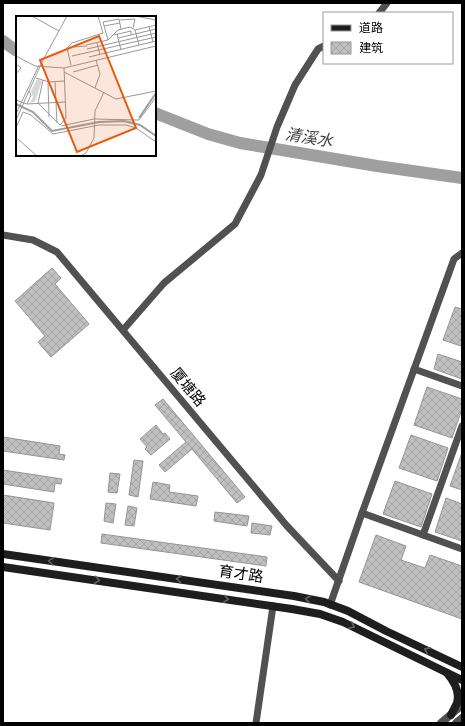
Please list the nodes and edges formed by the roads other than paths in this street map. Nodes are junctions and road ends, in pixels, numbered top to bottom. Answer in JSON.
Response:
{"nodes":[{"id":1,"x":387,"y":3,"type":"edge"},
{"id":2,"x":381,"y":12,"type":"edge"},
{"id":3,"x":323,"y":46,"type":"edge"},
{"id":4,"x":3,"y":234,"type":"edge"},
{"id":5,"x":462,"y":253,"type":"edge"},
{"id":6,"x":123,"y":330,"type":"junction"},
{"id":7,"x":414,"y":369,"type":"junction"},
{"id":8,"x":462,"y":386,"type":"edge"},
{"id":9,"x":462,"y":426,"type":"edge"},
{"id":10,"x":362,"y":513,"type":"junction"},
{"id":11,"x":423,"y":535,"type":"junction"},
{"id":12,"x":462,"y":549,"type":"edge"},
{"id":13,"x":3,"y":554,"type":"edge"},
{"id":14,"x":3,"y":567,"type":"edge"},
{"id":15,"x":339,"y":581,"type":"junction"},
{"id":16,"x":330,"y":604,"type":"junction"},
{"id":17,"x":273,"y":606,"type":"junction"},
{"id":18,"x":462,"y":667,"type":"edge"},
{"id":19,"x":445,"y":671,"type":"junction"},
{"id":20,"x":462,"y":680,"type":"edge"},
{"id":21,"x":462,"y":705,"type":"edge"},
{"id":22,"x":451,"y":714,"type":"junction"},
{"id":23,"x":462,"y":718,"type":"edge"},
{"id":24,"x":256,"y":723,"type":"edge"},
{"id":25,"x":441,"y":723,"type":"edge"},
{"id":26,"x":456,"y":723,"type":"edge"}],
"edges":[{"from":1,"to":2,"type":"street"},
{"from":3,"to":6,"type":"street"},
{"from":4,"to":6,"type":"street","name":"厦塘路"},
{"from":5,"to":7,"type":"street"},
{"from":6,"to":15,"type":"street","name":"厦塘路"},
{"from":7,"to":8,"type":"street"},
{"from":7,"to":10,"type":"street"},
{"from":9,"to":11,"type":"street"},
{"from":10,"to":11,"type":"street"},
{"from":10,"to":15,"type":"street"},
{"from":11,"to":12,"type":"street"},
{"from":16,"to":13,"type":"main road","name":"育才路","one_way":true},
{"from":14,"to":17,"type":"main road","name":"育才路","one_way":true},
{"from":15,"to":16,"type":"street"},
{"from":18,"to":16,"type":"main road","name":"育才路","one_way":true},
{"from":17,"to":19,"type":"main road","name":"育才路","one_way":true},
{"from":17,"to":24,"type":"street"},
{"from":19,"to":20,"type":"main road","name":"育才路"},
{"from":19,"to":22,"type":"main road"},
{"from":21,"to":22,"type":"street"},
{"from":22,"to":25,"type":"street"},
{"from":23,"to":26,"type":"street"}]}
